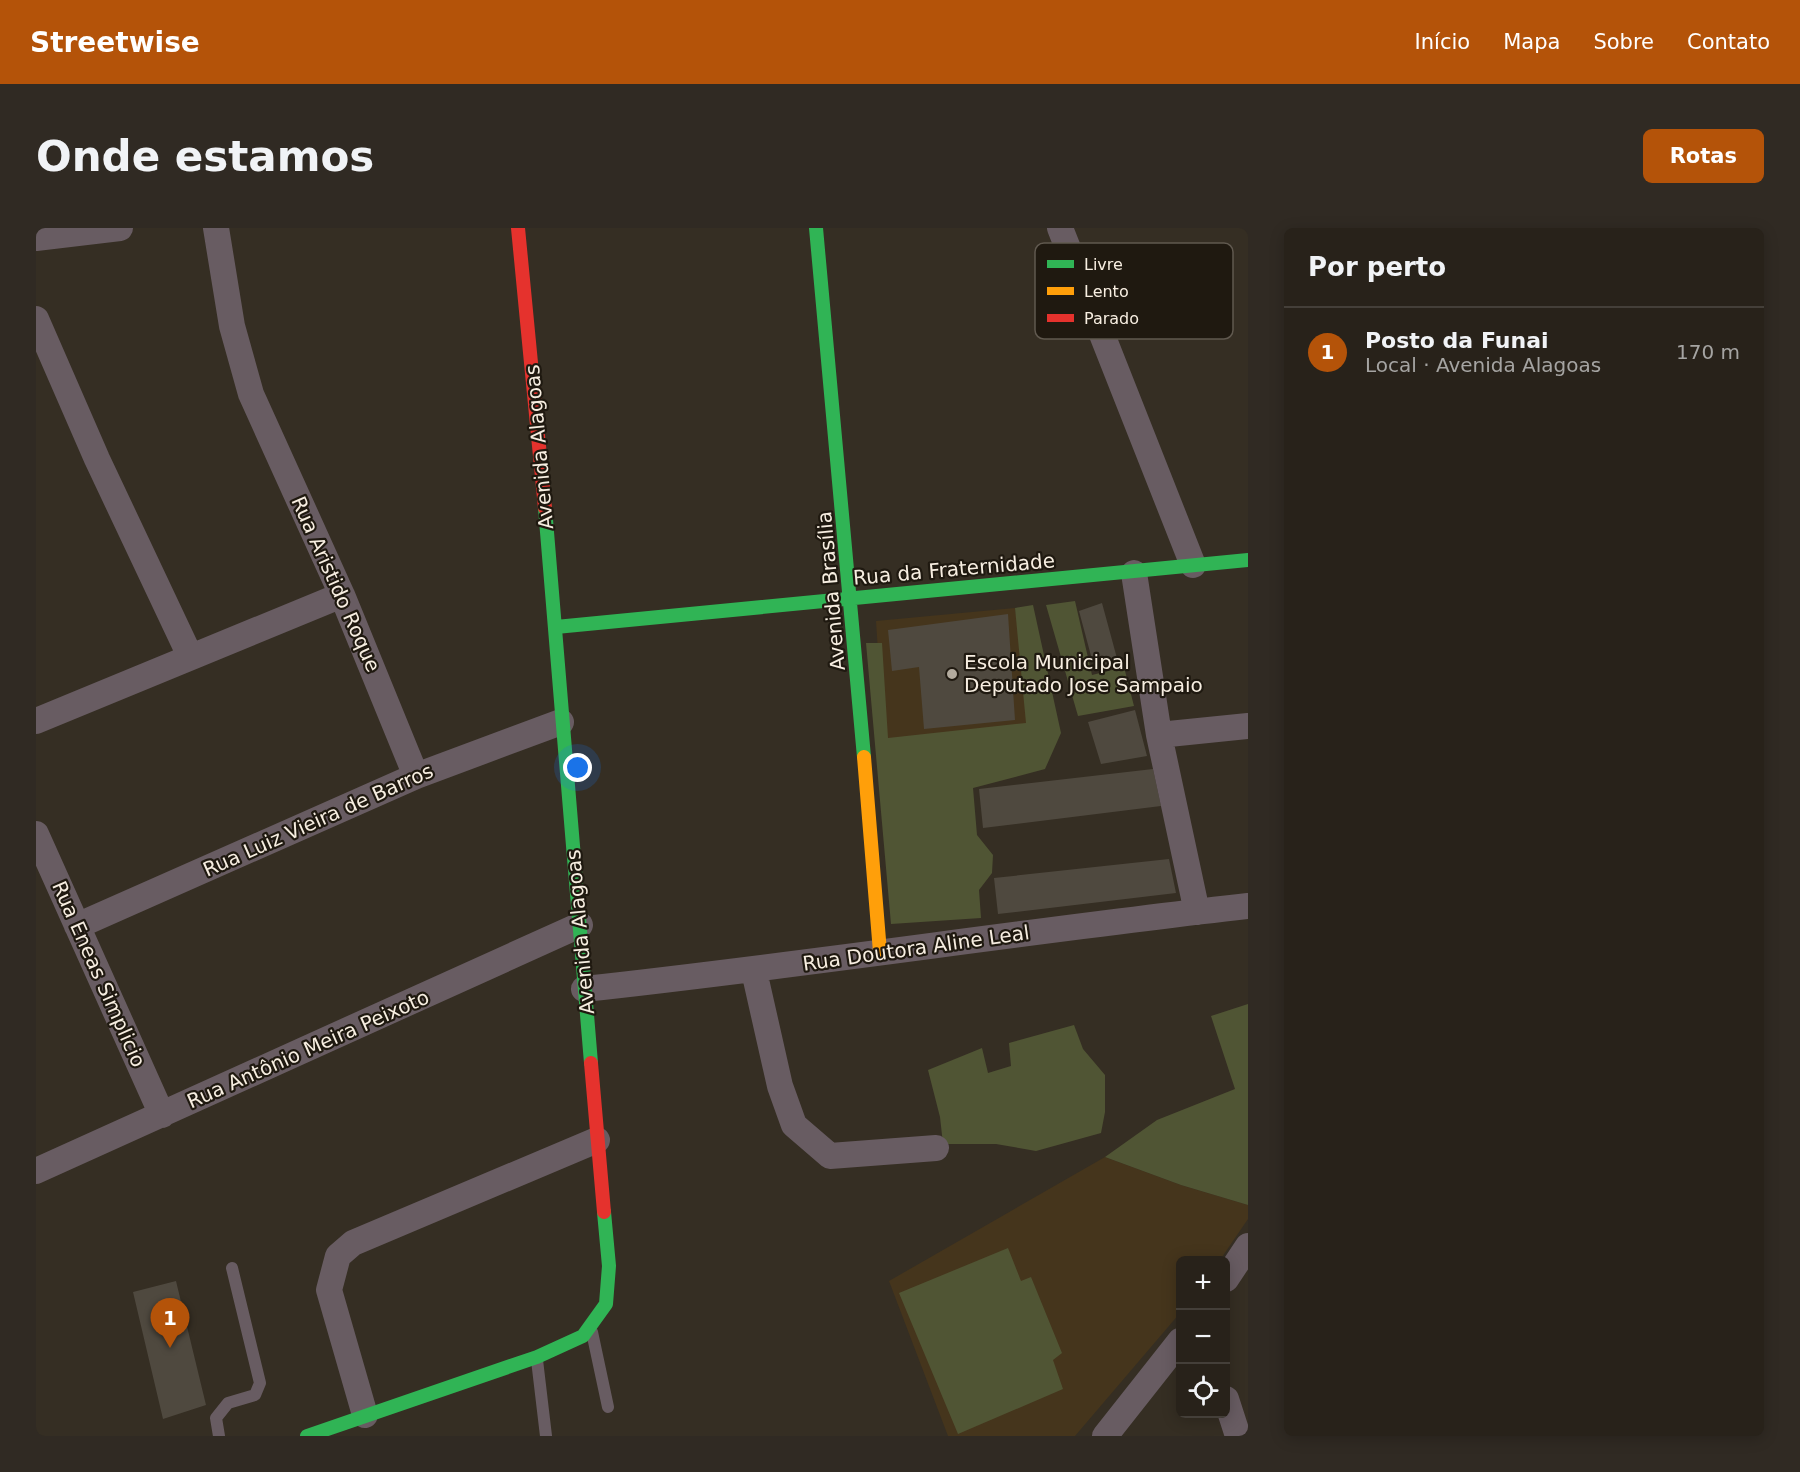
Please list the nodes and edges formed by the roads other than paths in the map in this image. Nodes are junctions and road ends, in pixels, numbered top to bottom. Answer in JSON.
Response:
{"nodes":[{"id":1,"x":120,"y":228,"type":"edge"},
{"id":2,"x":216,"y":228,"type":"edge"},
{"id":3,"x":518,"y":228,"type":"edge"},
{"id":4,"x":816,"y":228,"type":"edge"},
{"id":5,"x":1060,"y":228,"type":"edge"},
{"id":6,"x":36,"y":238,"type":"edge"},
{"id":7,"x":1066,"y":243,"type":"edge"},
{"id":8,"x":36,"y":319,"type":"edge"},
{"id":9,"x":1104,"y":339,"type":"edge"},
{"id":10,"x":1248,"y":560,"type":"edge"},
{"id":11,"x":1193,"y":565,"type":"junction"},
{"id":12,"x":1134,"y":573,"type":"junction"},
{"id":13,"x":342,"y":595,"type":"junction"},
{"id":14,"x":851,"y":598,"type":"junction"},
{"id":15,"x":556,"y":627,"type":"junction"},
{"id":16,"x":190,"y":656,"type":"junction"},
{"id":17,"x":36,"y":721,"type":"edge"},
{"id":18,"x":561,"y":722,"type":"junction"},
{"id":19,"x":1248,"y":726,"type":"edge"},
{"id":20,"x":1159,"y":735,"type":"junction"},
{"id":21,"x":416,"y":776,"type":"junction"},
{"id":22,"x":36,"y":834,"type":"edge"},
{"id":23,"x":1248,"y":906,"type":"edge"},
{"id":24,"x":1197,"y":912,"type":"junction"},
{"id":25,"x":580,"y":925,"type":"junction"},
{"id":26,"x":77,"y":926,"type":"junction"},
{"id":27,"x":880,"y":952,"type":"junction"},
{"id":28,"x":754,"y":971,"type":"junction"},
{"id":29,"x":584,"y":989,"type":"junction"},
{"id":30,"x":162,"y":1115,"type":"junction"},
{"id":31,"x":597,"y":1140,"type":"junction"},
{"id":32,"x":936,"y":1148,"type":"dead end"},
{"id":33,"x":36,"y":1171,"type":"edge"},
{"id":34,"x":1248,"y":1246,"type":"edge"},
{"id":35,"x":232,"y":1268,"type":"dead end"},
{"id":36,"x":1230,"y":1273,"type":"edge"},
{"id":37,"x":590,"y":1325,"type":"junction"},
{"id":38,"x":1176,"y":1346,"type":"edge"},
{"id":39,"x":537,"y":1356,"type":"junction"},
{"id":40,"x":608,"y":1407,"type":"dead end"},
{"id":41,"x":1230,"y":1407,"type":"edge"},
{"id":42,"x":365,"y":1415,"type":"junction"},
{"id":43,"x":1241,"y":1428,"type":"edge"},
{"id":44,"x":219,"y":1436,"type":"edge"},
{"id":45,"x":307,"y":1436,"type":"edge"},
{"id":46,"x":546,"y":1436,"type":"edge"},
{"id":47,"x":1105,"y":1436,"type":"edge"}],
"edges":[{"from":1,"to":6,"type":"street"},
{"from":2,"to":13,"type":"street","name":"Rua Aristido Roque"},
{"from":3,"to":15,"type":"street","name":"Avenida Alagoas"},
{"from":4,"to":14,"type":"street","name":"Avenida Brasília"},
{"from":5,"to":7,"type":"street"},
{"from":8,"to":16,"type":"street"},
{"from":9,"to":11,"type":"street"},
{"from":10,"to":11,"type":"street","name":"Rua da Fraternidade"},
{"from":11,"to":12,"type":"street","name":"Rua da Fraternidade"},
{"from":12,"to":14,"type":"street","name":"Rua da Fraternidade"},
{"from":12,"to":20,"type":"street"},
{"from":13,"to":16,"type":"street"},
{"from":13,"to":21,"type":"street","name":"Rua Aristido Roque"},
{"from":14,"to":15,"type":"street","name":"Rua da Fraternidade"},
{"from":14,"to":27,"type":"street","name":"Avenida Brasília"},
{"from":15,"to":18,"type":"street","name":"Avenida Alagoas"},
{"from":16,"to":17,"type":"street"},
{"from":18,"to":21,"type":"street","name":"Rua Luiz Vieira de Barros"},
{"from":18,"to":25,"type":"street","name":"Avenida Alagoas"},
{"from":19,"to":20,"type":"street"},
{"from":20,"to":24,"type":"street"},
{"from":21,"to":26,"type":"street","name":"Rua Luiz Vieira de Barros"},
{"from":22,"to":26,"type":"street","name":"Rua Eneas Simplicio"},
{"from":23,"to":24,"type":"street","name":"Rua Doutora Aline Leal"},
{"from":24,"to":27,"type":"street","name":"Rua Doutora Aline Leal"},
{"from":25,"to":29,"type":"street","name":"Avenida Alagoas"},
{"from":25,"to":30,"type":"street","name":"Rua Antônio Meira Peixoto"},
{"from":26,"to":30,"type":"street","name":"Rua Eneas Simplicio"},
{"from":27,"to":28,"type":"street","name":"Rua Doutora Aline Leal"},
{"from":28,"to":29,"type":"street","name":"Rua Doutora Aline Leal"},
{"from":28,"to":32,"type":"street"},
{"from":29,"to":31,"type":"street","name":"Avenida Alagoas"},
{"from":30,"to":33,"type":"street","name":"Rua Antônio Meira Peixoto"},
{"from":31,"to":37,"type":"street","name":"Avenida Alagoas"},
{"from":31,"to":42,"type":"street"},
{"from":34,"to":36,"type":"street"},
{"from":35,"to":44,"type":"lane"},
{"from":37,"to":39,"type":"street","name":"Avenida Alagoas"},
{"from":37,"to":40,"type":"lane"},
{"from":38,"to":47,"type":"street"},
{"from":39,"to":42,"type":"street","name":"Avenida Alagoas"},
{"from":39,"to":46,"type":"lane"},
{"from":41,"to":43,"type":"street"},
{"from":42,"to":45,"type":"street","name":"Avenida Alagoas"}]}
